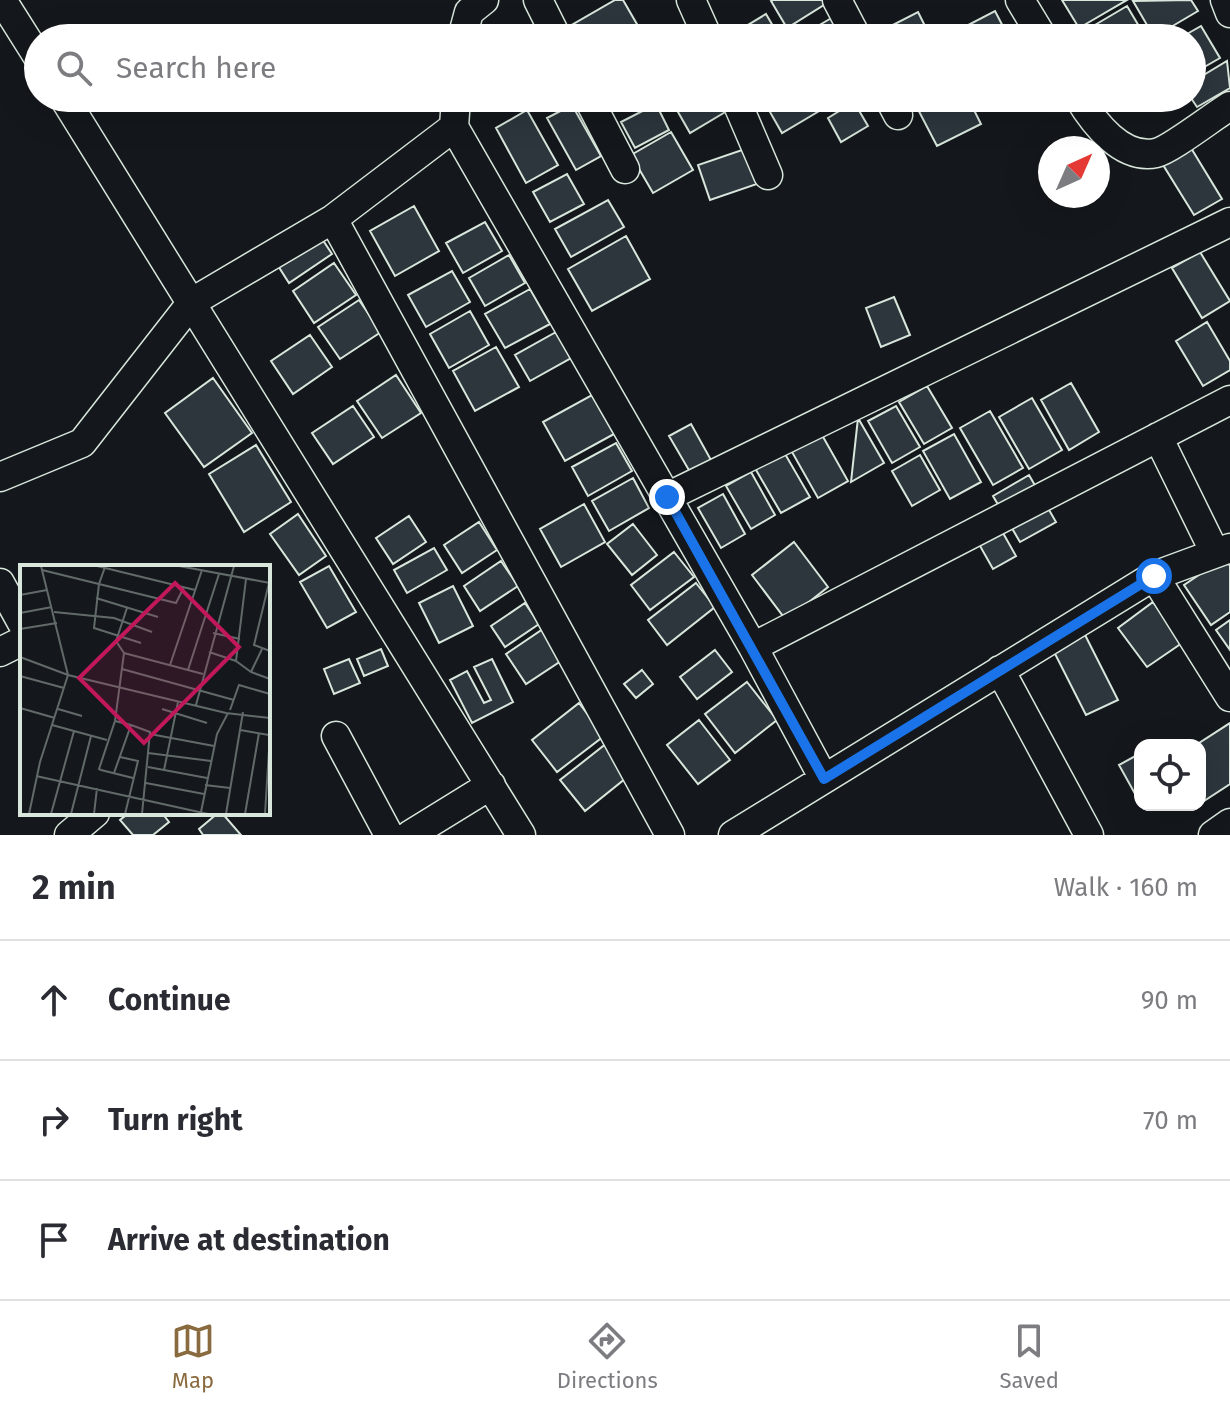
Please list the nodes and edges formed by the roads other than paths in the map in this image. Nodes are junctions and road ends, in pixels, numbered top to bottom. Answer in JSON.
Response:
{"nodes":[{"id":1,"x":2,"y":0,"type":"edge"},
{"id":2,"x":484,"y":0,"type":"edge"},
{"id":3,"x":538,"y":0,"type":"edge"},
{"id":4,"x":691,"y":0,"type":"edge"},
{"id":5,"x":837,"y":0,"type":"edge"},
{"id":6,"x":1020,"y":0,"type":"edge"},
{"id":7,"x":1225,"y":0,"type":"edge"},
{"id":8,"x":1230,"y":13,"type":"edge"},
{"id":9,"x":466,"y":24,"type":"edge"},
{"id":10,"x":550,"y":24,"type":"edge"},
{"id":11,"x":702,"y":24,"type":"edge"},
{"id":12,"x":850,"y":24,"type":"edge"},
{"id":13,"x":1035,"y":24,"type":"edge"},
{"id":14,"x":24,"y":35,"type":"edge"},
{"id":15,"x":1230,"y":106,"type":"edge"},
{"id":16,"x":73,"y":112,"type":"edge"},
{"id":17,"x":455,"y":112,"type":"edge"},
{"id":18,"x":595,"y":112,"type":"edge"},
{"id":19,"x":741,"y":112,"type":"edge"},
{"id":20,"x":1090,"y":112,"type":"edge"},
{"id":21,"x":454,"y":127,"type":"junction"},
{"id":22,"x":625,"y":169,"type":"dead end"},
{"id":23,"x":768,"y":175,"type":"dead end"},
{"id":24,"x":333,"y":219,"type":"junction"},
{"id":25,"x":1230,"y":222,"type":"edge"},
{"id":26,"x":192,"y":302,"type":"junction"},
{"id":27,"x":1230,"y":400,"type":"edge"},
{"id":28,"x":1158,"y":437,"type":"junction"},
{"id":29,"x":0,"y":477,"type":"edge"},
{"id":30,"x":667,"y":497,"type":"junction"},
{"id":31,"x":1222,"y":550,"type":"edge"},
{"id":32,"x":1154,"y":576,"type":"junction"},
{"id":33,"x":0,"y":583,"type":"edge"},
{"id":34,"x":20,"y":619,"type":"edge"},
{"id":35,"x":20,"y":642,"type":"edge"},
{"id":36,"x":753,"y":647,"type":"junction"},
{"id":37,"x":0,"y":652,"type":"edge"},
{"id":38,"x":1000,"y":670,"type":"junction"},
{"id":39,"x":1230,"y":697,"type":"edge"},
{"id":40,"x":336,"y":736,"type":"dead end"},
{"id":41,"x":824,"y":779,"type":"junction"},
{"id":42,"x":491,"y":785,"type":"junction"},
{"id":43,"x":92,"y":815,"type":"edge"},
{"id":44,"x":95,"y":815,"type":"edge"},
{"id":45,"x":1230,"y":823,"type":"edge"},
{"id":46,"x":69,"y":835,"type":"edge"},
{"id":47,"x":108,"y":835,"type":"edge"},
{"id":48,"x":389,"y":835,"type":"edge"},
{"id":49,"x":410,"y":835,"type":"edge"},
{"id":50,"x":521,"y":835,"type":"edge"},
{"id":51,"x":670,"y":835,"type":"edge"},
{"id":52,"x":733,"y":835,"type":"edge"},
{"id":53,"x":1089,"y":835,"type":"edge"},
{"id":54,"x":1213,"y":835,"type":"edge"}],
"edges":[{"from":1,"to":14,"type":"street"},
{"from":2,"to":9,"type":"street"},
{"from":3,"to":10,"type":"street"},
{"from":4,"to":11,"type":"street"},
{"from":5,"to":12,"type":"street"},
{"from":6,"to":13,"type":"street"},
{"from":7,"to":8,"type":"street"},
{"from":15,"to":20,"type":"street"},
{"from":16,"to":26,"type":"street"},
{"from":17,"to":21,"type":"street"},
{"from":18,"to":22,"type":"street"},
{"from":19,"to":23,"type":"street"},
{"from":21,"to":24,"type":"street"},
{"from":21,"to":30,"type":"street"},
{"from":24,"to":26,"type":"street"},
{"from":24,"to":51,"type":"street"},
{"from":25,"to":30,"type":"street"},
{"from":26,"to":29,"type":"street"},
{"from":26,"to":42,"type":"street"},
{"from":27,"to":28,"type":"street"},
{"from":28,"to":31,"type":"street"},
{"from":28,"to":36,"type":"street"},
{"from":30,"to":36,"type":"street"},
{"from":31,"to":32,"type":"street"},
{"from":32,"to":38,"type":"street"},
{"from":32,"to":39,"type":"street"},
{"from":33,"to":34,"type":"street"},
{"from":35,"to":37,"type":"street"},
{"from":36,"to":41,"type":"street"},
{"from":38,"to":41,"type":"street"},
{"from":38,"to":53,"type":"street"},
{"from":40,"to":48,"type":"street"},
{"from":41,"to":52,"type":"street"},
{"from":42,"to":49,"type":"street"},
{"from":42,"to":50,"type":"street"},
{"from":43,"to":46,"type":"street"},
{"from":44,"to":47,"type":"street"},
{"from":45,"to":54,"type":"street"}]}
